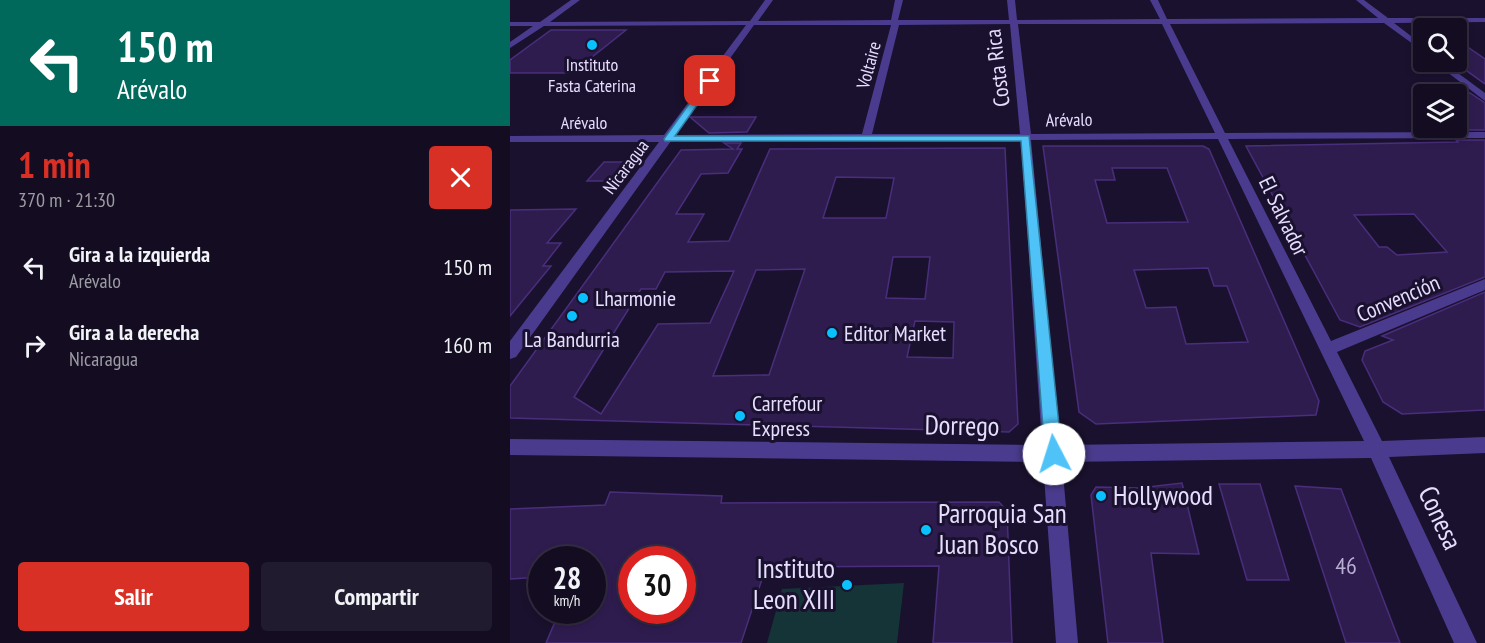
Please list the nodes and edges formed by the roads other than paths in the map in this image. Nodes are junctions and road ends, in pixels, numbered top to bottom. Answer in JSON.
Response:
{"nodes":[{"id":1,"x":576,"y":0,"type":"edge"},
{"id":2,"x":769,"y":0,"type":"edge"},
{"id":3,"x":899,"y":0,"type":"edge"},
{"id":4,"x":1011,"y":0,"type":"edge"},
{"id":5,"x":1154,"y":0,"type":"edge"},
{"id":6,"x":1360,"y":0,"type":"edge"},
{"id":7,"x":1485,"y":20,"type":"edge"},
{"id":8,"x":1012,"y":21,"type":"junction"},
{"id":9,"x":1164,"y":21,"type":"junction"},
{"id":10,"x":1386,"y":21,"type":"junction"},
{"id":11,"x":752,"y":22,"type":"junction"},
{"id":12,"x":895,"y":23,"type":"junction"},
{"id":13,"x":510,"y":24,"type":"edge"},
{"id":14,"x":542,"y":24,"type":"junction"},
{"id":15,"x":1413,"y":42,"type":"edge"},
{"id":16,"x":510,"y":46,"type":"edge"},
{"id":17,"x":1451,"y":72,"type":"edge"},
{"id":18,"x":1485,"y":98,"type":"edge"},
{"id":19,"x":1221,"y":134,"type":"junction"},
{"id":20,"x":1485,"y":135,"type":"edge"},
{"id":21,"x":866,"y":138,"type":"junction"},
{"id":22,"x":1026,"y":138,"type":"junction"},
{"id":23,"x":669,"y":139,"type":"junction"},
{"id":24,"x":510,"y":140,"type":"edge"},
{"id":25,"x":1485,"y":284,"type":"edge"},
{"id":26,"x":1326,"y":350,"type":"junction"},
{"id":27,"x":510,"y":353,"type":"edge"},
{"id":28,"x":1485,"y":445,"type":"edge"},
{"id":29,"x":510,"y":447,"type":"edge"},
{"id":30,"x":1377,"y":450,"type":"junction"},
{"id":31,"x":1054,"y":454,"type":"junction"},
{"id":32,"x":1067,"y":643,"type":"edge"},
{"id":33,"x":1466,"y":643,"type":"edge"}],
"edges":[{"from":1,"to":14,"type":"street"},
{"from":2,"to":11,"type":"street","name":"Nicaragua"},
{"from":3,"to":12,"type":"street","name":"Voltaire"},
{"from":4,"to":8,"type":"street","name":"Costa Rica"},
{"from":5,"to":9,"type":"street","name":"El Salvador"},
{"from":6,"to":10,"type":"street"},
{"from":7,"to":10,"type":"street"},
{"from":8,"to":9,"type":"street"},
{"from":8,"to":12,"type":"street"},
{"from":8,"to":22,"type":"street","name":"Costa Rica"},
{"from":9,"to":10,"type":"street"},
{"from":9,"to":19,"type":"street","name":"El Salvador"},
{"from":10,"to":15,"type":"street"},
{"from":11,"to":12,"type":"street"},
{"from":11,"to":14,"type":"street"},
{"from":11,"to":23,"type":"street","name":"Nicaragua"},
{"from":12,"to":21,"type":"street","name":"Voltaire"},
{"from":13,"to":14,"type":"street"},
{"from":14,"to":16,"type":"street"},
{"from":17,"to":18,"type":"street"},
{"from":19,"to":20,"type":"street","name":"Arévalo"},
{"from":19,"to":22,"type":"street","name":"Arévalo"},
{"from":19,"to":26,"type":"street","name":"El Salvador"},
{"from":21,"to":22,"type":"street","name":"Arévalo"},
{"from":21,"to":23,"type":"street","name":"Arévalo"},
{"from":22,"to":31,"type":"street","name":"Costa Rica"},
{"from":23,"to":24,"type":"street","name":"Arévalo"},
{"from":23,"to":27,"type":"street","name":"Nicaragua"},
{"from":25,"to":26,"type":"street","name":"Convención"},
{"from":26,"to":30,"type":"street","name":"El Salvador"},
{"from":28,"to":30,"type":"street","name":"Dorrego"},
{"from":29,"to":31,"type":"street","name":"Dorrego"},
{"from":30,"to":31,"type":"street","name":"Dorrego"},
{"from":30,"to":33,"type":"street","name":"Conesa"},
{"from":31,"to":32,"type":"street","name":"Costa Rica"}]}
